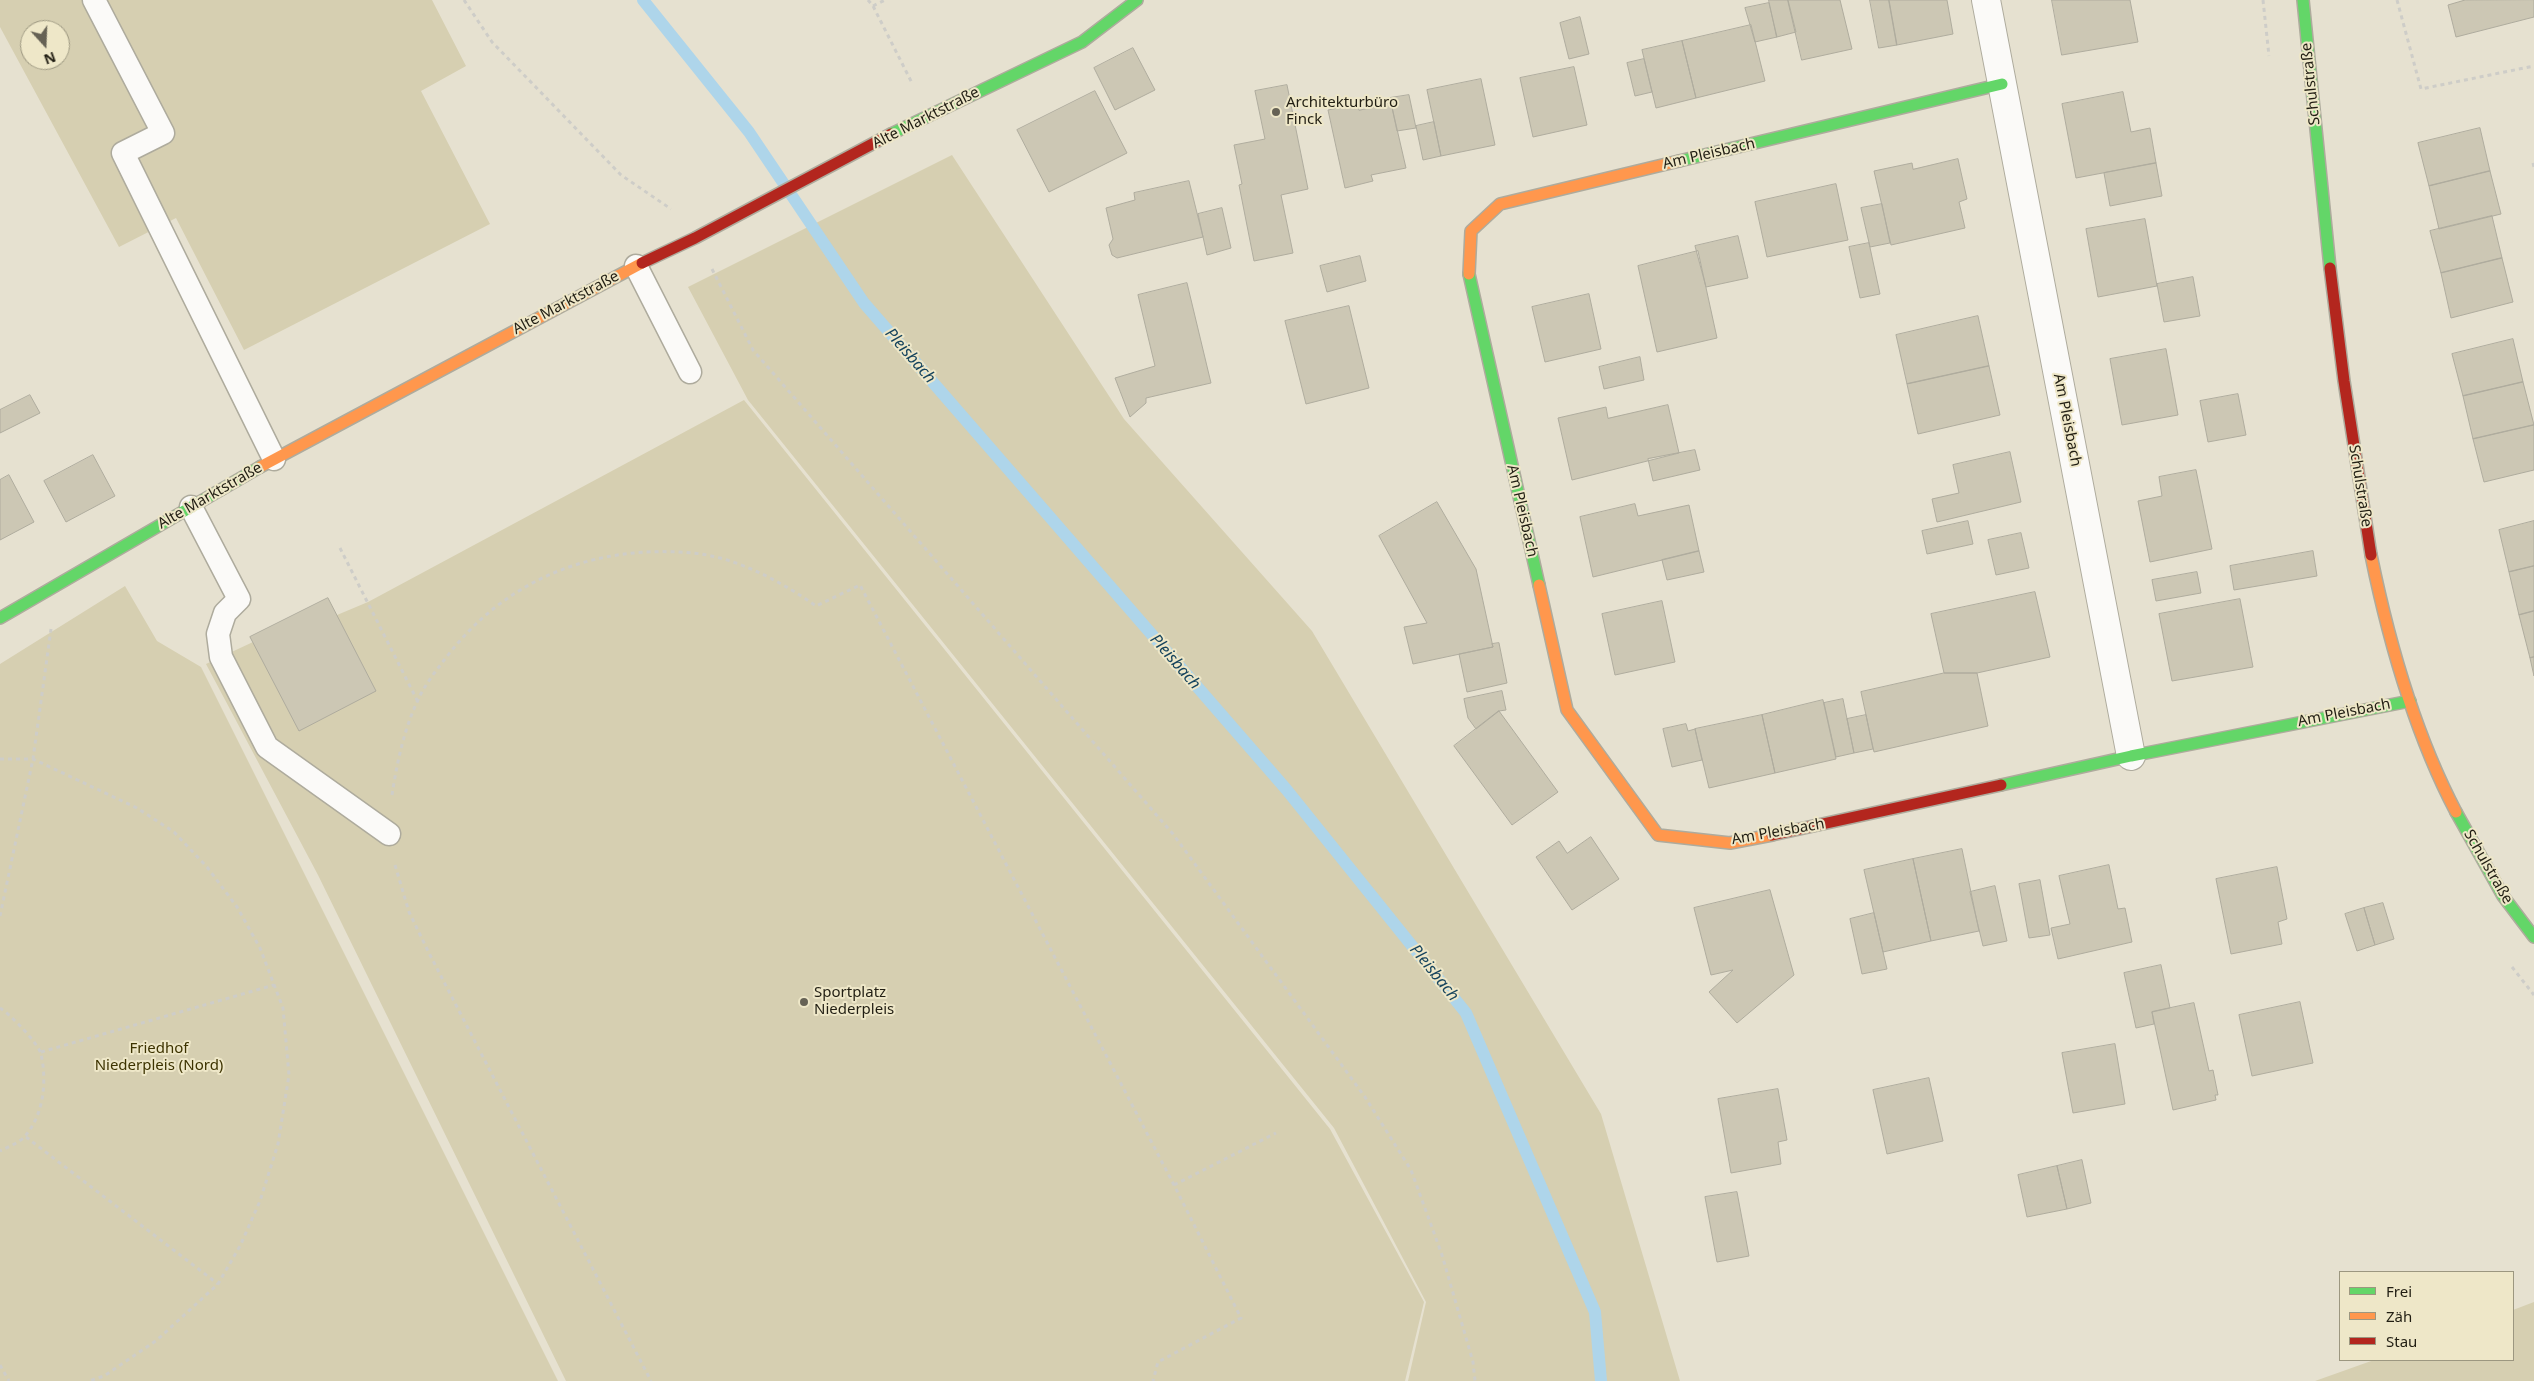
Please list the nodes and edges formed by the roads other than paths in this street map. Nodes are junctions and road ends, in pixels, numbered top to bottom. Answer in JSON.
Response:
{"nodes":[{"id":1,"x":94,"y":0,"type":"edge"},
{"id":2,"x":1137,"y":0,"type":"edge"},
{"id":3,"x":1986,"y":0,"type":"edge"},
{"id":4,"x":2303,"y":0,"type":"edge"},
{"id":5,"x":2002,"y":84,"type":"junction"},
{"id":6,"x":636,"y":266,"type":"junction"},
{"id":7,"x":690,"y":372,"type":"dead end"},
{"id":8,"x":274,"y":459,"type":"junction"},
{"id":9,"x":191,"y":507,"type":"junction"},
{"id":10,"x":0,"y":618,"type":"edge"},
{"id":11,"x":2410,"y":701,"type":"junction"},
{"id":12,"x":2131,"y":756,"type":"junction"},
{"id":13,"x":389,"y":834,"type":"road end"},
{"id":14,"x":2534,"y":937,"type":"edge"}],
"edges":[{"from":1,"to":8,"type":"lane"},
{"from":2,"to":6,"type":"street","name":"Alte Marktstraße"},
{"from":3,"to":5,"type":"street","name":"Am Pleisbach"},
{"from":4,"to":11,"type":"street","name":"Schulstraße"},
{"from":5,"to":12,"type":"street","name":"Am Pleisbach"},
{"from":5,"to":12,"type":"street","name":"Am Pleisbach"},
{"from":6,"to":7,"type":"lane"},
{"from":6,"to":8,"type":"street","name":"Alte Marktstraße"},
{"from":8,"to":9,"type":"street","name":"Alte Marktstraße"},
{"from":9,"to":10,"type":"street","name":"Alte Marktstraße"},
{"from":9,"to":13,"type":"lane"},
{"from":11,"to":12,"type":"street","name":"Am Pleisbach"},
{"from":11,"to":14,"type":"street","name":"Schulstraße"}]}
